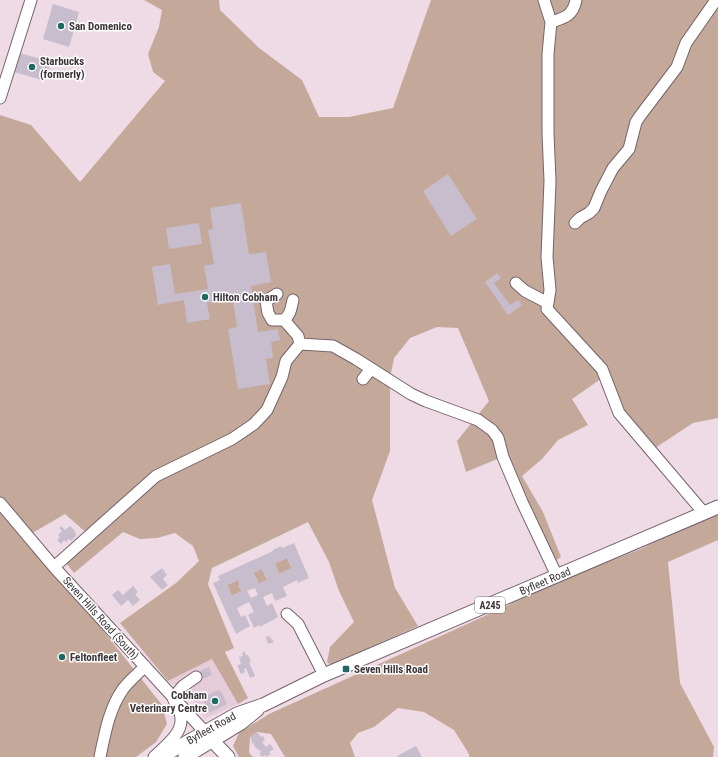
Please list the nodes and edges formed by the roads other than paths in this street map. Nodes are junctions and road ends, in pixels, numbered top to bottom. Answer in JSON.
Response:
{"nodes":[{"id":1,"x":30,"y":0,"type":"edge"},
{"id":2,"x":544,"y":0,"type":"edge"},
{"id":3,"x":576,"y":0,"type":"edge"},
{"id":4,"x":716,"y":0,"type":"edge"},
{"id":5,"x":550,"y":22,"type":"junction"},
{"id":6,"x":0,"y":98,"type":"edge"},
{"id":7,"x":576,"y":222,"type":"dead end"},
{"id":8,"x":516,"y":283,"type":"dead end"},
{"id":9,"x":277,"y":294,"type":"dead end"},
{"id":10,"x":293,"y":300,"type":"dead end"},
{"id":11,"x":548,"y":303,"type":"junction"},
{"id":12,"x":284,"y":320,"type":"junction"},
{"id":13,"x":300,"y":344,"type":"junction"},
{"id":14,"x":371,"y":369,"type":"junction"},
{"id":15,"x":363,"y":379,"type":"dead end"},
{"id":16,"x":0,"y":503,"type":"edge"},
{"id":17,"x":718,"y":507,"type":"edge"},
{"id":18,"x":704,"y":513,"type":"junction"},
{"id":19,"x":54,"y":567,"type":"junction"},
{"id":20,"x":556,"y":576,"type":"junction"},
{"id":21,"x":287,"y":614,"type":"dead end"},
{"id":22,"x":145,"y":666,"type":"junction"},
{"id":23,"x":324,"y":675,"type":"junction"},
{"id":24,"x":196,"y":677,"type":"dead end"},
{"id":25,"x":173,"y":698,"type":"junction"},
{"id":26,"x":206,"y":739,"type":"junction"},
{"id":27,"x":226,"y":755,"type":"edge"},
{"id":28,"x":100,"y":757,"type":"edge"},
{"id":29,"x":154,"y":757,"type":"edge"},
{"id":30,"x":161,"y":757,"type":"edge"},
{"id":31,"x":185,"y":757,"type":"edge"}],
"edges":[{"from":1,"to":6,"type":"lane"},
{"from":2,"to":5,"type":"lane"},
{"from":3,"to":5,"type":"lane"},
{"from":4,"to":7,"type":"lane"},
{"from":5,"to":11,"type":"lane"},
{"from":8,"to":11,"type":"lane"},
{"from":9,"to":12,"type":"lane"},
{"from":10,"to":12,"type":"lane"},
{"from":11,"to":18,"type":"lane"},
{"from":12,"to":13,"type":"lane"},
{"from":13,"to":14,"type":"lane"},
{"from":13,"to":19,"type":"lane"},
{"from":14,"to":15,"type":"lane"},
{"from":14,"to":20,"type":"lane"},
{"from":16,"to":19,"type":"lane","name":"Seven Hills Road (South)"},
{"from":17,"to":18,"type":"main road","name":"Byfleet Road","number":"A245"},
{"from":18,"to":20,"type":"main road","name":"Byfleet Road","number":"A245"},
{"from":19,"to":22,"type":"lane","name":"Seven Hills Road (South)"},
{"from":20,"to":23,"type":"main road","name":"Byfleet Road","number":"A245"},
{"from":21,"to":23,"type":"lane"},
{"from":22,"to":25,"type":"lane","name":"Seven Hills Road (South)"},
{"from":22,"to":28,"type":"lane"},
{"from":23,"to":26,"type":"main road","name":"Byfleet Road","number":"A245"},
{"from":24,"to":25,"type":"lane"},
{"from":25,"to":26,"type":"lane","name":"Seven Hills Road (South)"},
{"from":25,"to":29,"type":"lane"},
{"from":26,"to":27,"type":"main road"},
{"from":26,"to":30,"type":"main road","name":"Byfleet Road","number":"A245"},
{"from":26,"to":31,"type":"main road","name":"Byfleet Road","number":"A245"}]}
